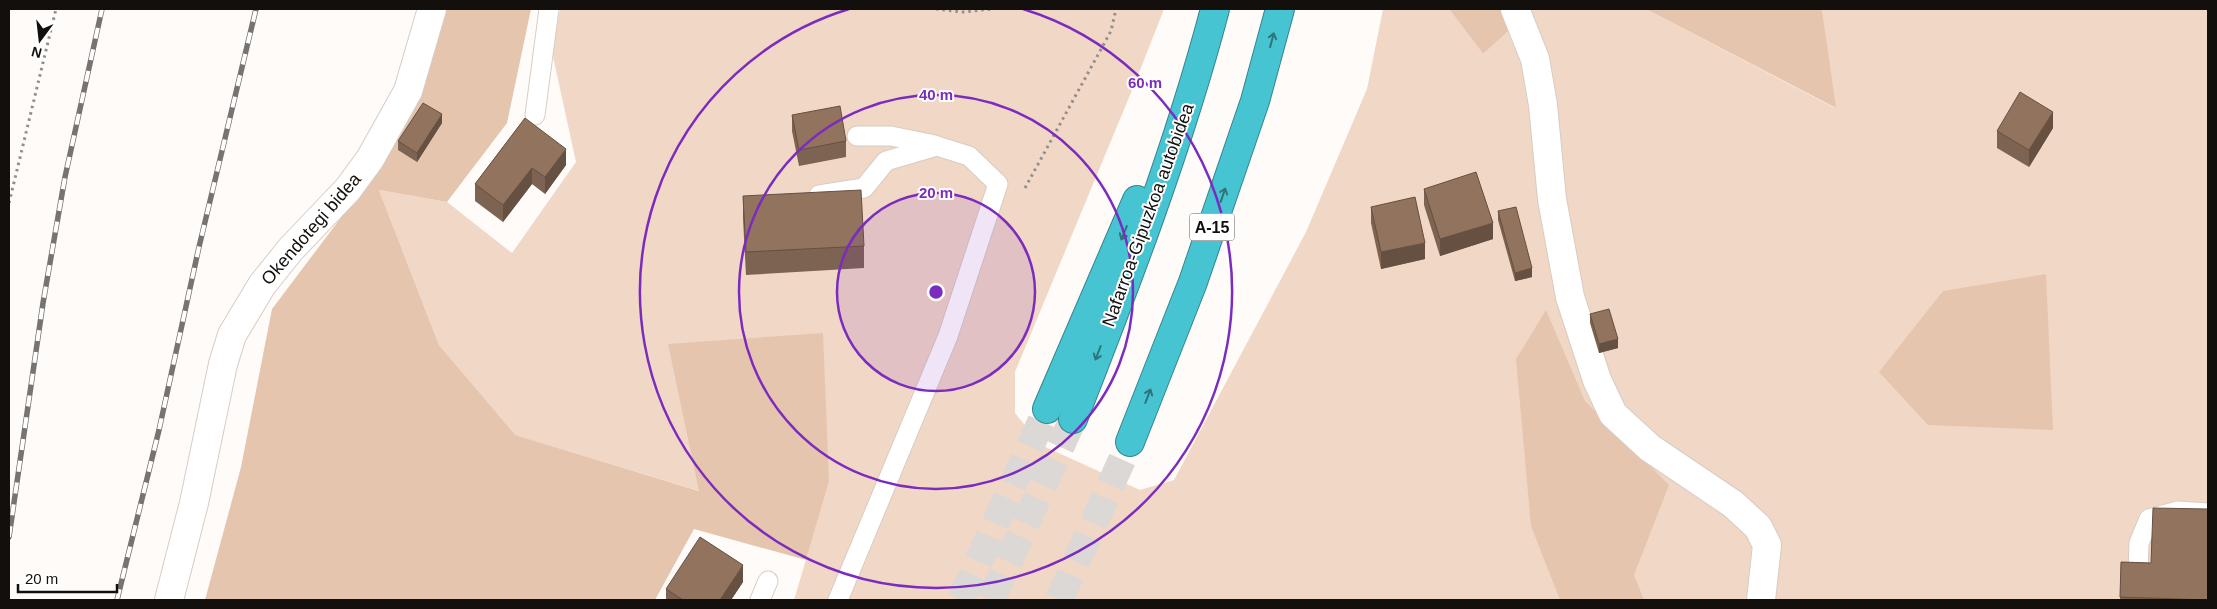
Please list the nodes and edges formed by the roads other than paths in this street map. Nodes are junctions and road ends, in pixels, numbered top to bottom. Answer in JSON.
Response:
{"nodes":[{"id":1,"x":432,"y":9,"type":"edge"},
{"id":2,"x":549,"y":9,"type":"edge"},
{"id":3,"x":1215,"y":9,"type":"edge"},
{"id":4,"x":1280,"y":9,"type":"edge"},
{"id":5,"x":1515,"y":9,"type":"edge"},
{"id":6,"x":535,"y":114,"type":"dead end"},
{"id":7,"x":857,"y":136,"type":"dead end"},
{"id":8,"x":937,"y":146,"type":"junction"},
{"id":9,"x":807,"y":197,"type":"edge"},
{"id":10,"x":1047,"y":409,"type":"tunnel mouth"},
{"id":11,"x":1073,"y":419,"type":"tunnel mouth"},
{"id":12,"x":1130,"y":442,"type":"tunnel mouth"},
{"id":13,"x":2208,"y":513,"type":"edge"},
{"id":14,"x":2138,"y":573,"type":"edge"},
{"id":15,"x":768,"y":581,"type":"dead end"},
{"id":16,"x":169,"y":600,"type":"edge"},
{"id":17,"x":760,"y":600,"type":"edge"},
{"id":18,"x":838,"y":600,"type":"edge"},
{"id":19,"x":1760,"y":600,"type":"edge"}],
"edges":[{"from":1,"to":16,"type":"street","name":"Okendotegi bidea"},
{"from":2,"to":6,"type":"lane"},
{"from":3,"to":10,"type":"highway","name":"Nafarroa-Gipuzkoa autobidea","one_way":true},
{"from":3,"to":11,"type":"highway","name":"Nafarroa-Gipuzkoa autobidea","one_way":true},
{"from":12,"to":4,"type":"highway","number":"A-15","one_way":true},
{"from":5,"to":19,"type":"street"},
{"from":7,"to":8,"type":"lane"},
{"from":8,"to":9,"type":"lane"},
{"from":8,"to":18,"type":"lane"},
{"from":13,"to":14,"type":"lane"},
{"from":15,"to":17,"type":"lane"}]}
